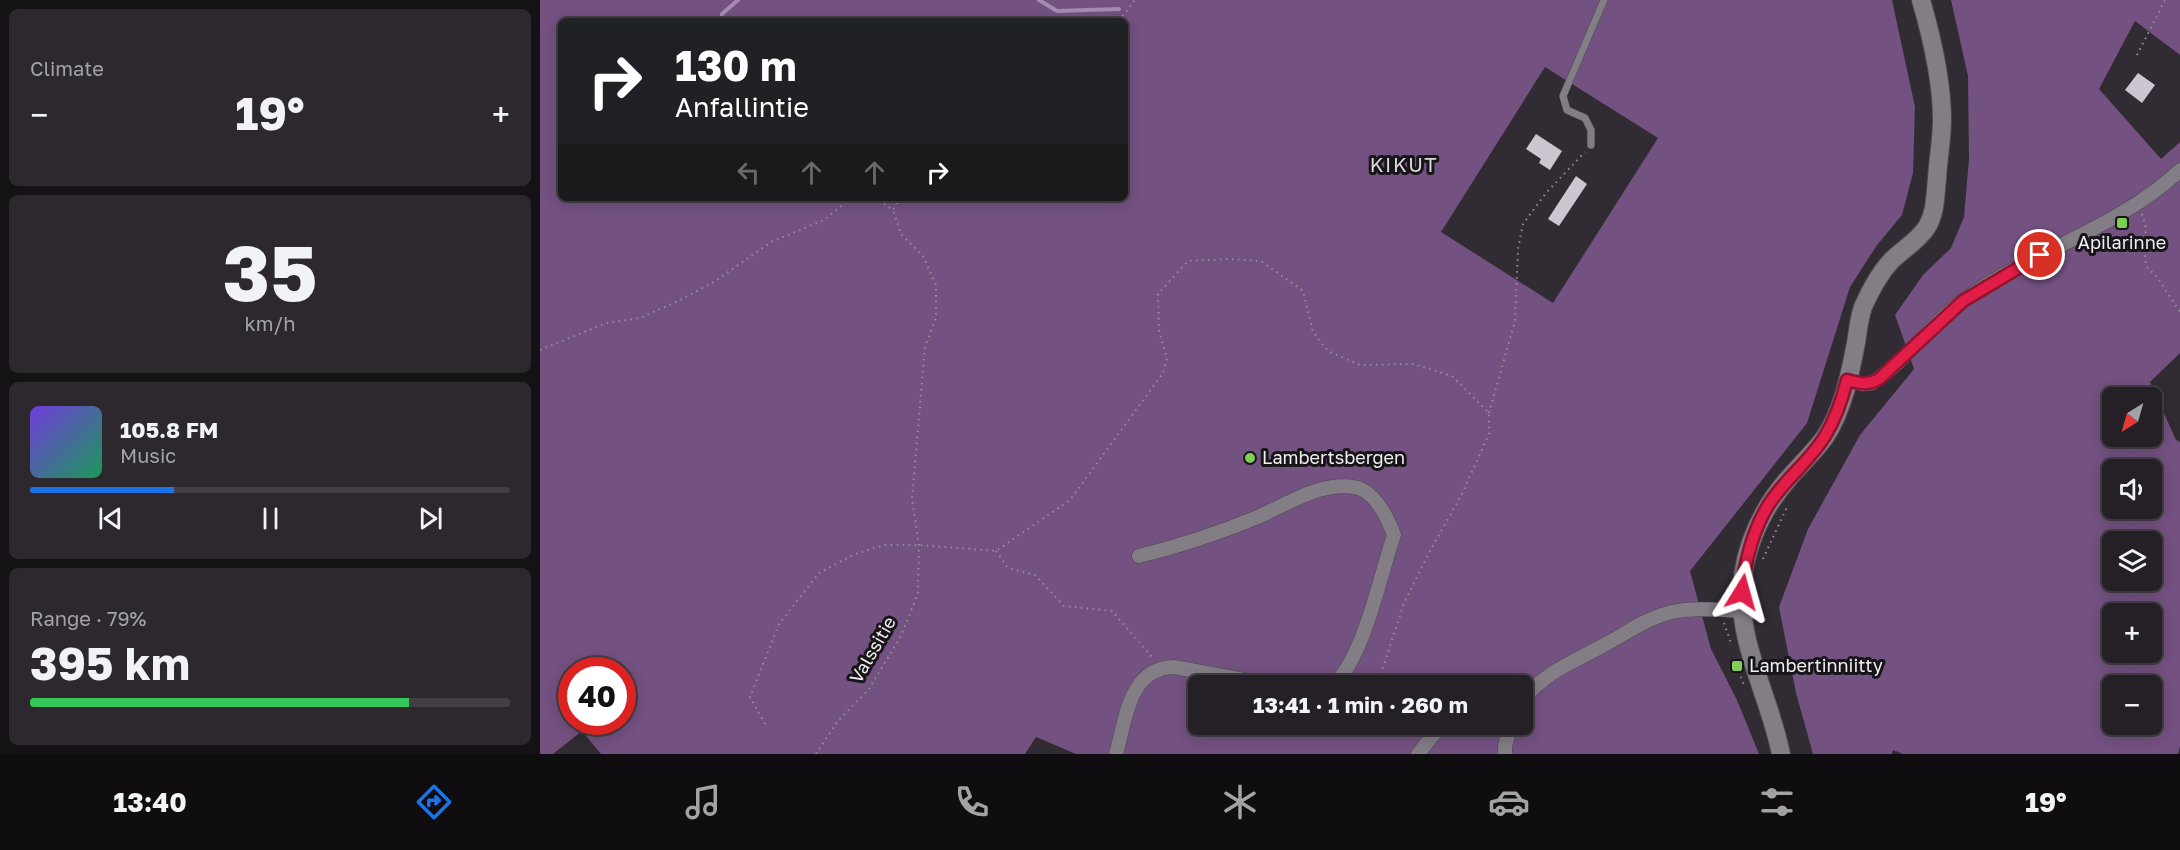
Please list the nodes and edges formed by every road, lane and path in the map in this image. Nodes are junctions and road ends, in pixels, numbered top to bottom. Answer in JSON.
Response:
{"nodes":[{"id":1,"x":1135,"y":0,"type":"edge"},
{"id":2,"x":1604,"y":0,"type":"edge"},
{"id":3,"x":1921,"y":0,"type":"edge"},
{"id":4,"x":2165,"y":0,"type":"edge"},
{"id":5,"x":1121,"y":18,"type":"edge"},
{"id":6,"x":2137,"y":55,"type":"dead end"},
{"id":7,"x":1591,"y":145,"type":"joint"},
{"id":8,"x":2180,"y":170,"type":"edge"},
{"id":9,"x":846,"y":201,"type":"edge"},
{"id":10,"x":880,"y":201,"type":"edge"},
{"id":11,"x":898,"y":201,"type":"edge"},
{"id":12,"x":2140,"y":202,"type":"junction"},
{"id":13,"x":893,"y":210,"type":"junction"},
{"id":14,"x":2180,"y":312,"type":"edge"},
{"id":15,"x":540,"y":350,"type":"edge"},
{"id":16,"x":1847,"y":380,"type":"junction"},
{"id":17,"x":1489,"y":413,"type":"junction"},
{"id":18,"x":1787,"y":507,"type":"dead end"},
{"id":19,"x":918,"y":545,"type":"junction"},
{"id":20,"x":996,"y":551,"type":"junction"},
{"id":21,"x":1139,"y":556,"type":"dead end"},
{"id":22,"x":1761,"y":563,"type":"dead end"},
{"id":23,"x":1742,"y":611,"type":"junction"},
{"id":24,"x":1161,"y":667,"type":"junction"},
{"id":25,"x":1217,"y":675,"type":"edge"},
{"id":26,"x":1343,"y":675,"type":"edge"},
{"id":27,"x":1381,"y":675,"type":"edge"},
{"id":28,"x":1533,"y":687,"type":"edge"},
{"id":29,"x":765,"y":724,"type":"dead end"},
{"id":30,"x":1433,"y":735,"type":"edge"},
{"id":31,"x":1508,"y":735,"type":"edge"},
{"id":32,"x":816,"y":754,"type":"edge"},
{"id":33,"x":1116,"y":754,"type":"edge"},
{"id":34,"x":1418,"y":754,"type":"edge"},
{"id":35,"x":1505,"y":754,"type":"edge"},
{"id":36,"x":1782,"y":754,"type":"edge"}],
"edges":[{"from":1,"to":5,"type":"path"},
{"from":2,"to":7,"type":"lane"},
{"from":3,"to":16,"type":"street"},
{"from":4,"to":6,"type":"path"},
{"from":7,"to":17,"type":"path"},
{"from":8,"to":12,"type":"street"},
{"from":9,"to":15,"type":"path"},
{"from":10,"to":13,"type":"path"},
{"from":11,"to":13,"type":"path"},
{"from":12,"to":14,"type":"path"},
{"from":12,"to":16,"type":"street"},
{"from":13,"to":19,"type":"path","name":"Valssitie"},
{"from":16,"to":23,"type":"street"},
{"from":17,"to":20,"type":"path"},
{"from":17,"to":27,"type":"path"},
{"from":18,"to":22,"type":"path"},
{"from":19,"to":20,"type":"path"},
{"from":19,"to":29,"type":"path"},
{"from":19,"to":32,"type":"path","name":"Valssitie"},
{"from":20,"to":24,"type":"path"},
{"from":21,"to":26,"type":"street"},
{"from":23,"to":28,"type":"street"},
{"from":23,"to":36,"type":"street"},
{"from":24,"to":25,"type":"street"},
{"from":24,"to":33,"type":"street"},
{"from":30,"to":34,"type":"street"},
{"from":31,"to":35,"type":"street"}]}
